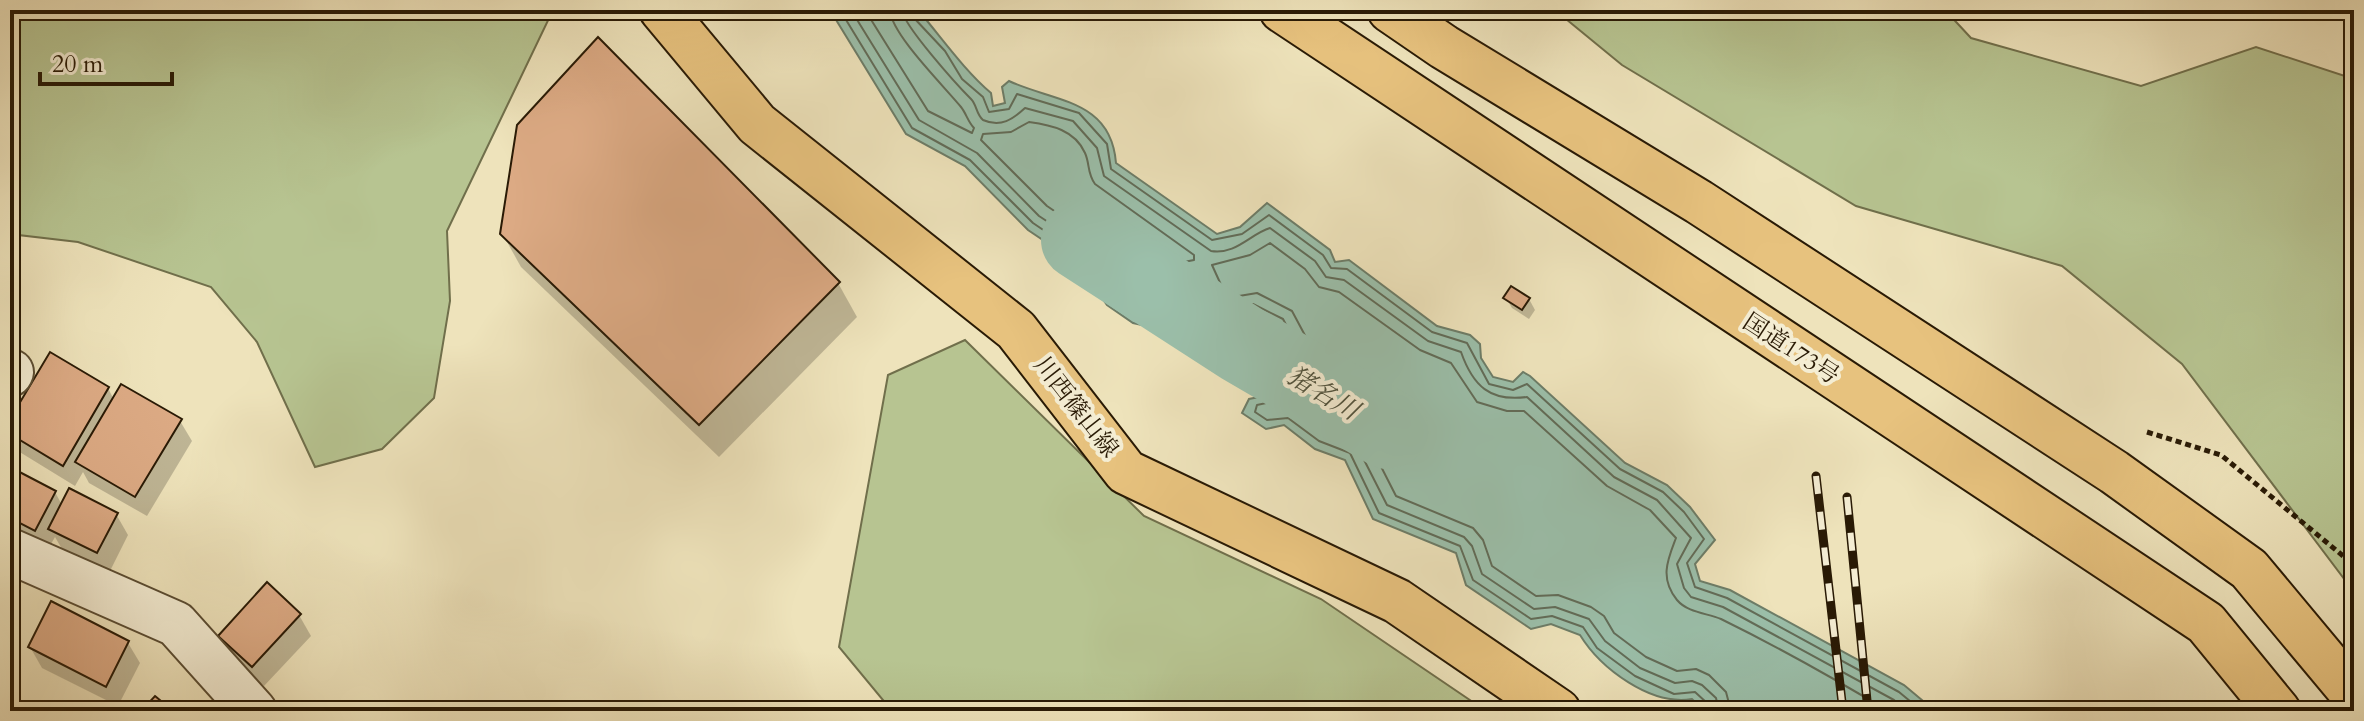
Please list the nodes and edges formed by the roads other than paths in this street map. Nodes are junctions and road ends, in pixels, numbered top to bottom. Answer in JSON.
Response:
{"nodes":[{"id":1,"x":662,"y":10,"type":"edge"},
{"id":2,"x":1282,"y":10,"type":"edge"},
{"id":3,"x":1390,"y":10,"type":"edge"},
{"id":4,"x":10,"y":551,"type":"edge"},
{"id":5,"x":2354,"y":695,"type":"edge"},
{"id":6,"x":254,"y":711,"type":"edge"},
{"id":7,"x":1558,"y":711,"type":"edge"},
{"id":8,"x":2278,"y":711,"type":"edge"}],
"edges":[{"from":1,"to":7,"type":"main road","name":"川西篠山線"},
{"from":2,"to":8,"type":"main road","name":"国道173号"},
{"from":3,"to":5,"type":"main road"},
{"from":4,"to":6,"type":"street"}]}
